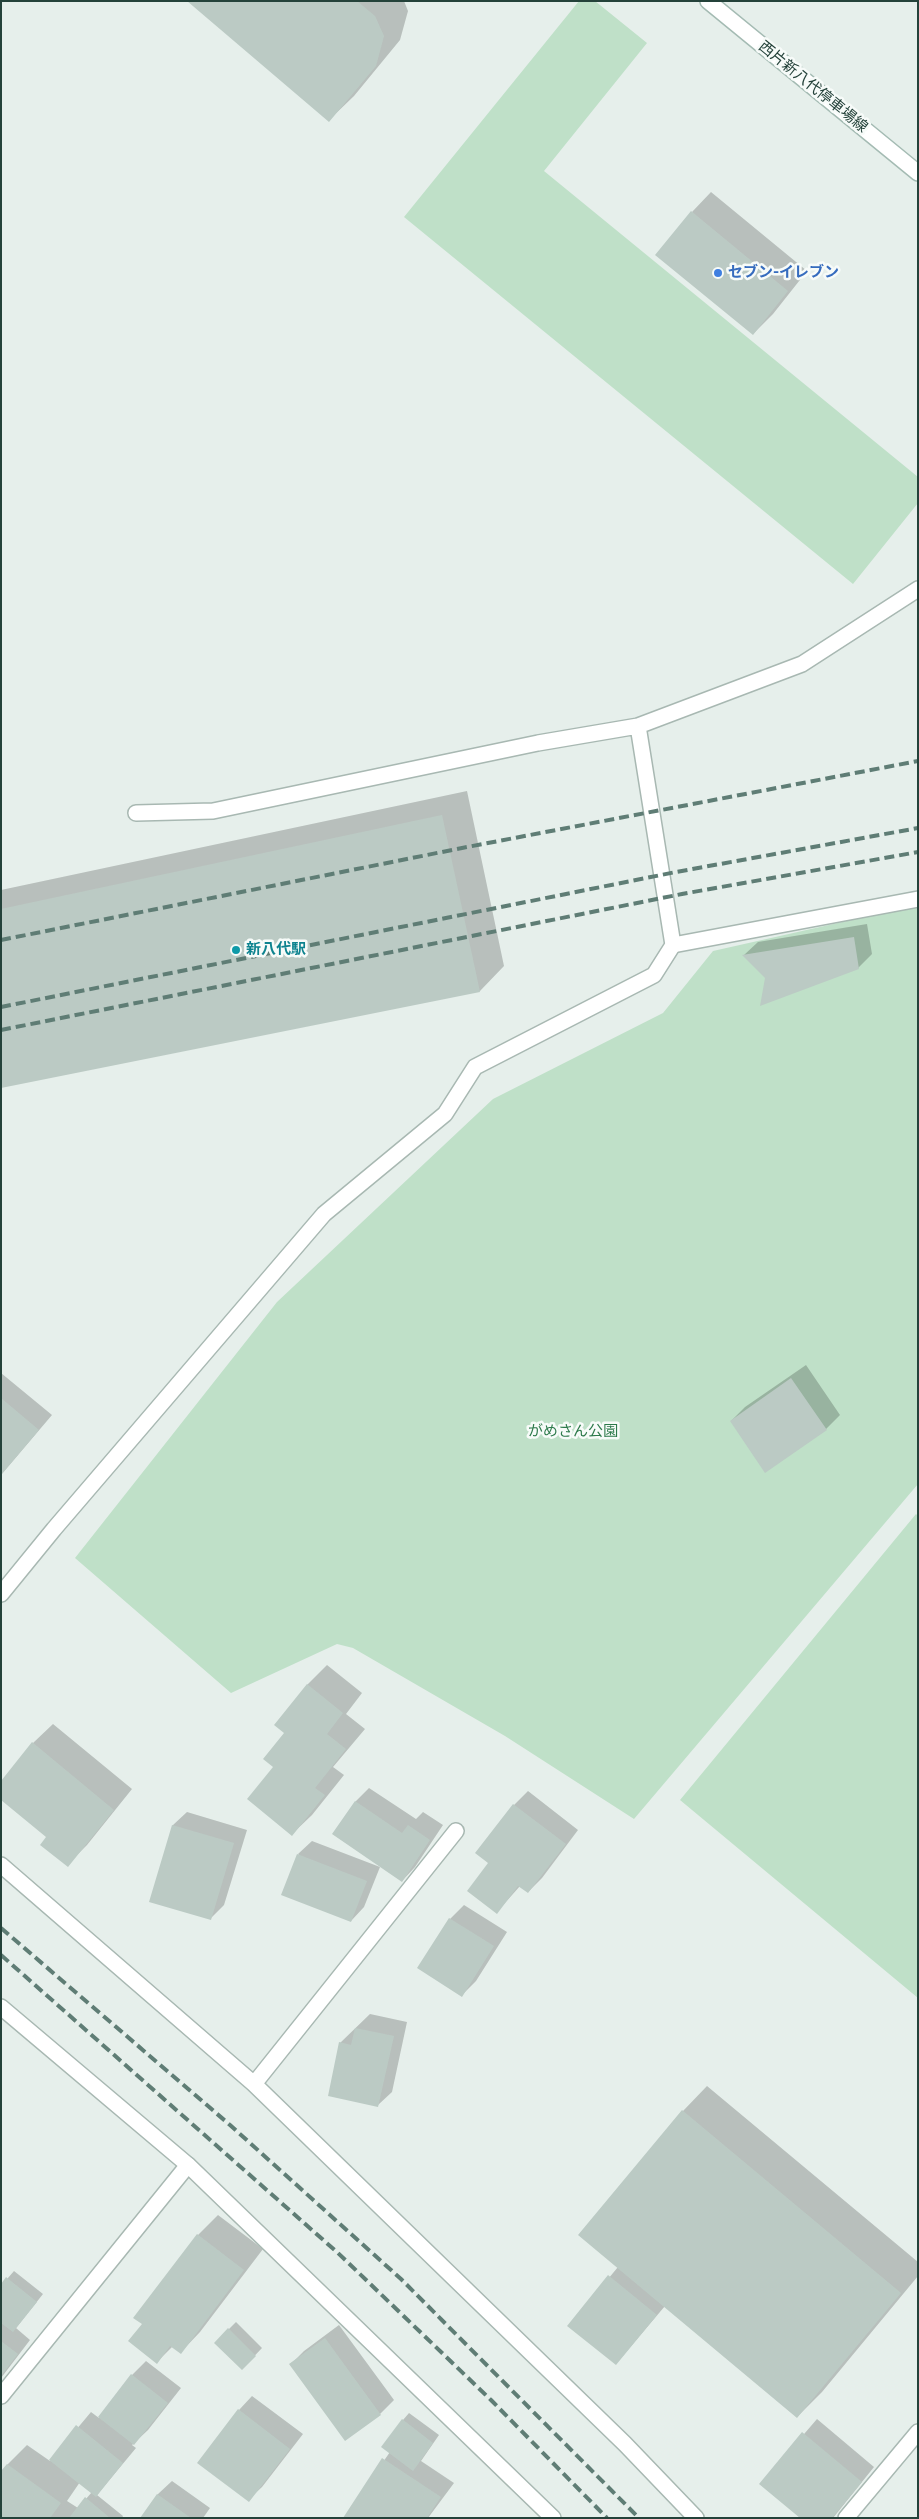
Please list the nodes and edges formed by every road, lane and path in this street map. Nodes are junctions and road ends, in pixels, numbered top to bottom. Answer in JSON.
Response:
{"nodes":[{"id":1,"x":708,"y":1,"type":"edge"},
{"id":2,"x":918,"y":173,"type":"edge"},
{"id":3,"x":918,"y":590,"type":"edge"},
{"id":4,"x":638,"y":726,"type":"junction"},
{"id":5,"x":136,"y":813,"type":"dead end"},
{"id":6,"x":918,"y":899,"type":"edge"},
{"id":7,"x":673,"y":945,"type":"junction"},
{"id":8,"x":1,"y":1594,"type":"edge"},
{"id":9,"x":456,"y":1831,"type":"dead end"},
{"id":10,"x":1,"y":1865,"type":"edge"},
{"id":11,"x":1,"y":2007,"type":"edge"},
{"id":12,"x":254,"y":2084,"type":"junction"},
{"id":13,"x":188,"y":2165,"type":"junction"},
{"id":14,"x":1,"y":2396,"type":"edge"},
{"id":15,"x":918,"y":2432,"type":"edge"},
{"id":16,"x":553,"y":2518,"type":"edge"},
{"id":17,"x":696,"y":2518,"type":"edge"},
{"id":18,"x":846,"y":2518,"type":"edge"}],
"edges":[{"from":1,"to":2,"type":"street","name":"西片新八代停車場線"},
{"from":3,"to":4,"type":"street"},
{"from":4,"to":5,"type":"street"},
{"from":4,"to":7,"type":"street"},
{"from":6,"to":7,"type":"street"},
{"from":7,"to":8,"type":"street"},
{"from":9,"to":12,"type":"street"},
{"from":10,"to":12,"type":"street"},
{"from":11,"to":13,"type":"street"},
{"from":12,"to":17,"type":"street"},
{"from":13,"to":14,"type":"street"},
{"from":13,"to":16,"type":"street"},
{"from":15,"to":18,"type":"street"}]}
